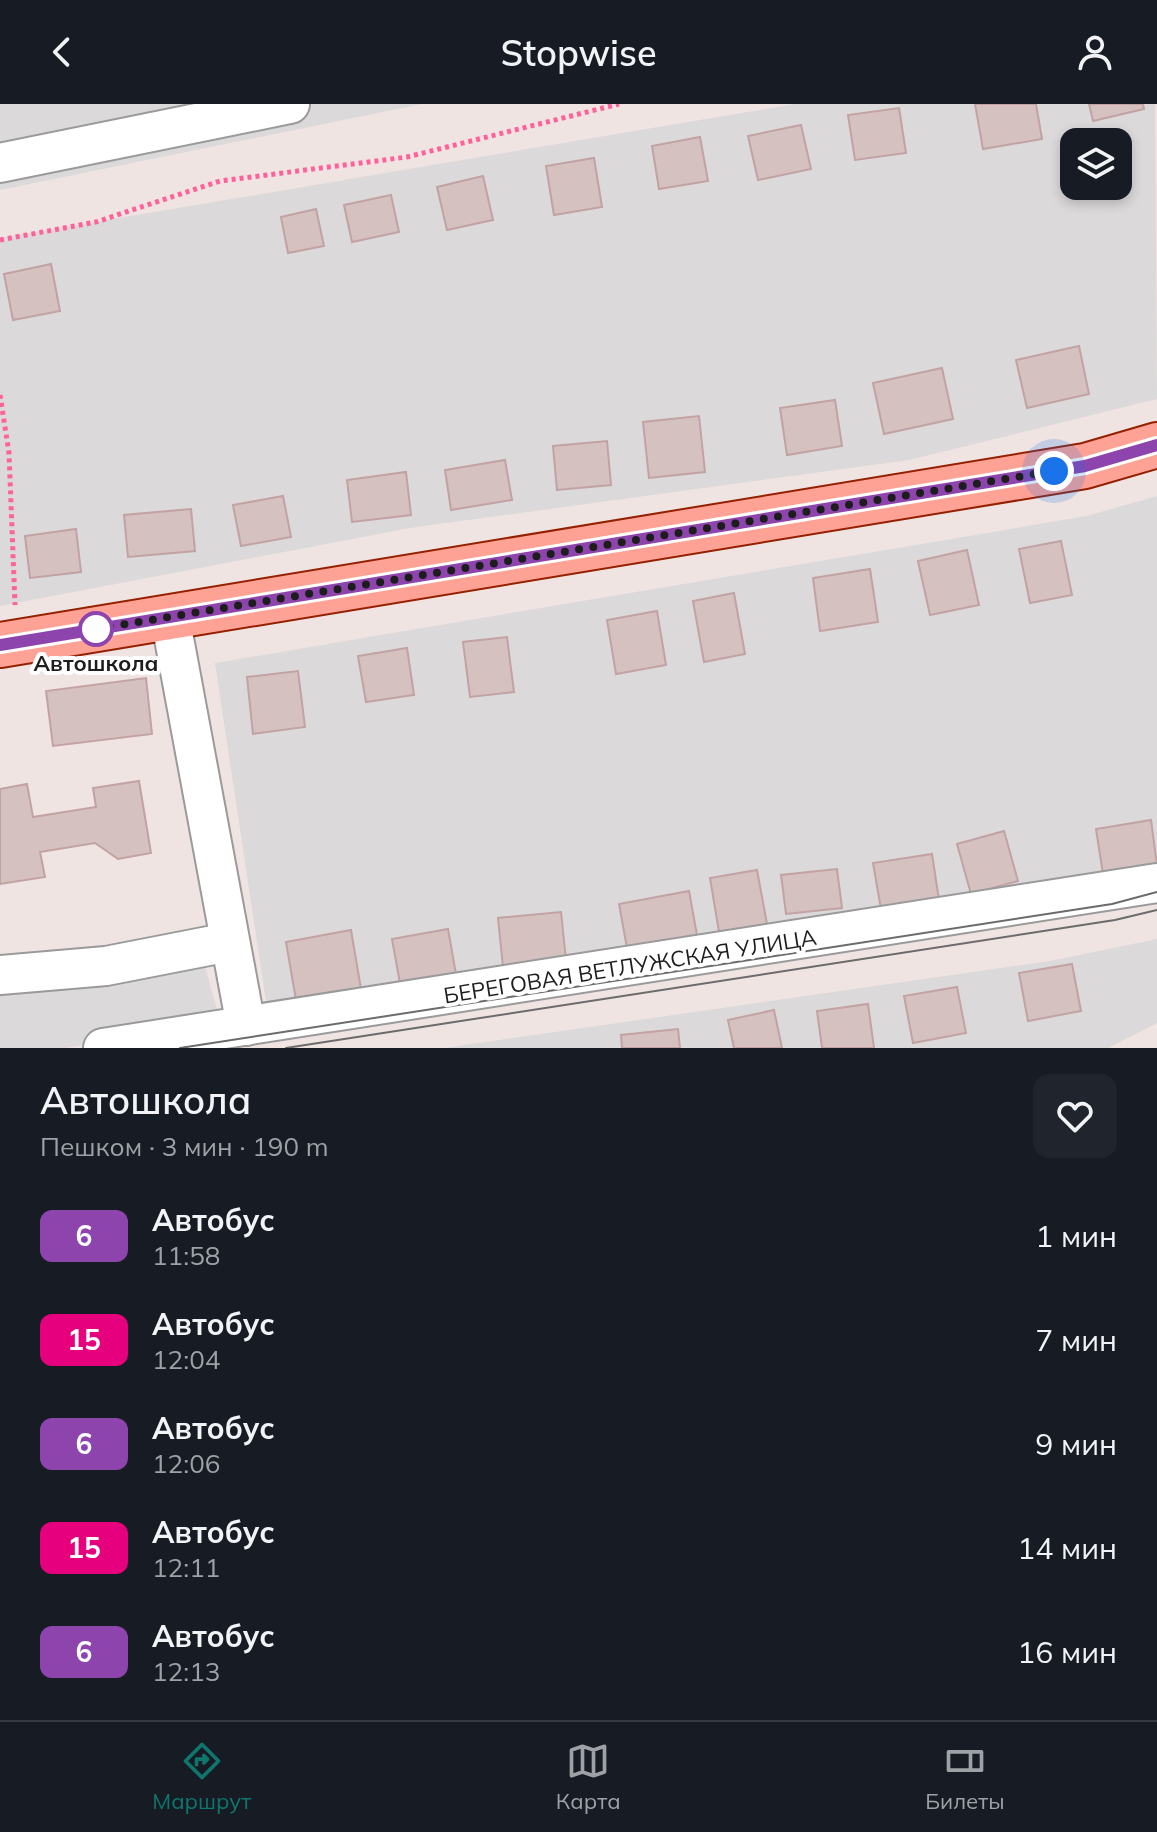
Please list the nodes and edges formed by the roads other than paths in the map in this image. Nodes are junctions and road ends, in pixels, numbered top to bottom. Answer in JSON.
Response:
{"nodes":[{"id":1,"x":290,"y":104,"type":"edge"},
{"id":2,"x":0,"y":163,"type":"edge"},
{"id":3,"x":1157,"y":445,"type":"edge"},
{"id":4,"x":170,"y":617,"type":"junction"},
{"id":5,"x":8,"y":643,"type":"edge"},
{"id":6,"x":1157,"y":883,"type":"edge"},
{"id":7,"x":229,"y":942,"type":"junction"},
{"id":8,"x":0,"y":975,"type":"edge"},
{"id":9,"x":246,"y":1026,"type":"junction"},
{"id":10,"x":103,"y":1048,"type":"edge"}],
"edges":[{"from":1,"to":2,"type":"street"},
{"from":3,"to":4,"type":"main road"},
{"from":4,"to":5,"type":"main road"},
{"from":4,"to":7,"type":"street"},
{"from":6,"to":9,"type":"street","name":"БЕРЕГОВАЯ ВЕТЛУЖСКАЯ УЛИЦА"},
{"from":7,"to":8,"type":"street"},
{"from":7,"to":9,"type":"street"},
{"from":9,"to":10,"type":"street","name":"БЕРЕГОВАЯ ВЕТЛУЖСКАЯ УЛИЦА"}]}
